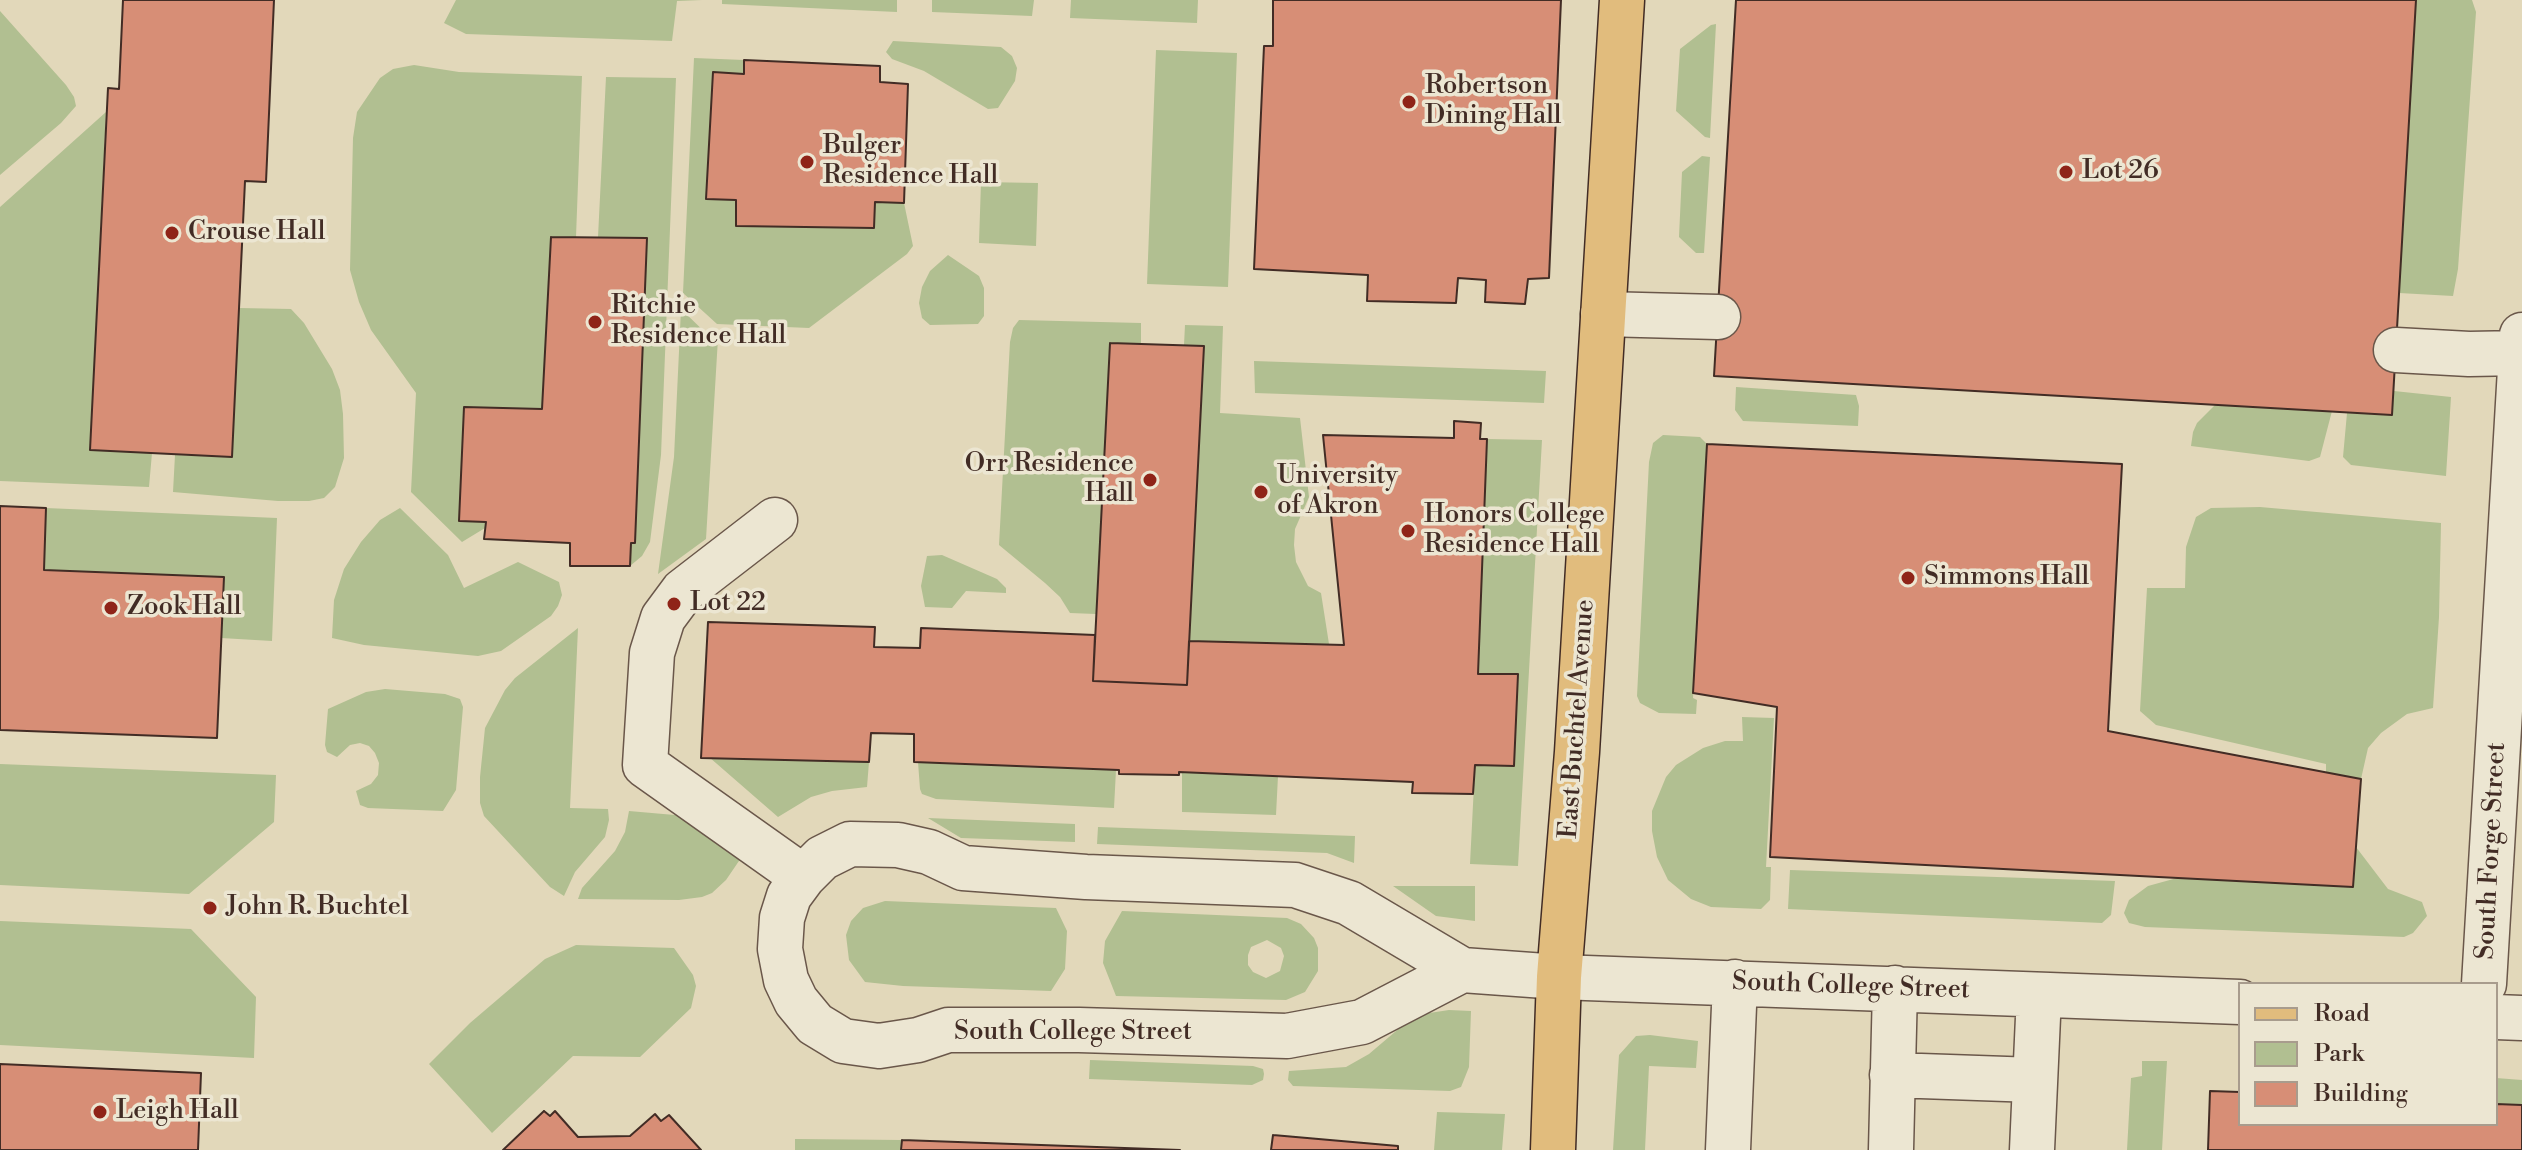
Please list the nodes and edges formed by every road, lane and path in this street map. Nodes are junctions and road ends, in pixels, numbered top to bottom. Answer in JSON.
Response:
{"nodes":[{"id":1,"x":1622,"y":0,"type":"edge"},
{"id":2,"x":1603,"y":314,"type":"junction"},
{"id":3,"x":1718,"y":317,"type":"dead end"},
{"id":4,"x":2522,"y":335,"type":"edge"},
{"id":5,"x":2396,"y":350,"type":"dead end"},
{"id":6,"x":2521,"y":353,"type":"edge"},
{"id":7,"x":775,"y":520,"type":"dead end"},
{"id":8,"x":803,"y":877,"type":"junction"},
{"id":9,"x":1462,"y":970,"type":"junction"},
{"id":10,"x":1559,"y":977,"type":"junction"},
{"id":11,"x":1735,"y":982,"type":"junction"},
{"id":12,"x":2484,"y":982,"type":"edge"},
{"id":13,"x":1895,"y":988,"type":"junction"},
{"id":14,"x":2039,"y":995,"type":"junction"},
{"id":15,"x":2238,"y":1002,"type":"edge"},
{"id":16,"x":2498,"y":1017,"type":"edge"},
{"id":17,"x":2522,"y":1018,"type":"edge"},
{"id":18,"x":1892,"y":1075,"type":"junction"},
{"id":19,"x":2035,"y":1080,"type":"junction"},
{"id":20,"x":1553,"y":1150,"type":"edge"},
{"id":21,"x":1728,"y":1150,"type":"edge"},
{"id":22,"x":1891,"y":1150,"type":"edge"},
{"id":23,"x":2032,"y":1150,"type":"edge"}],
"edges":[{"from":1,"to":2,"type":"main road","name":"East Buchtel Avenue"},
{"from":2,"to":3,"type":"street"},
{"from":2,"to":10,"type":"main road","name":"East Buchtel Avenue"},
{"from":4,"to":6,"type":"street","name":"South Forge Street"},
{"from":5,"to":6,"type":"street"},
{"from":6,"to":12,"type":"street","name":"South Forge Street"},
{"from":7,"to":8,"type":"street"},
{"from":8,"to":9,"type":"street","name":"South College Street"},
{"from":8,"to":9,"type":"street","name":"South College Street"},
{"from":9,"to":10,"type":"street","name":"South College Street"},
{"from":10,"to":11,"type":"street","name":"South College Street"},
{"from":10,"to":20,"type":"main road","name":"East Buchtel Avenue"},
{"from":11,"to":13,"type":"street","name":"South College Street"},
{"from":11,"to":21,"type":"street"},
{"from":13,"to":14,"type":"street","name":"South College Street"},
{"from":13,"to":18,"type":"street"},
{"from":14,"to":15,"type":"street","name":"South College Street"},
{"from":14,"to":19,"type":"street"},
{"from":16,"to":17,"type":"street"},
{"from":18,"to":19,"type":"street"},
{"from":18,"to":22,"type":"street"},
{"from":19,"to":23,"type":"street"}]}
